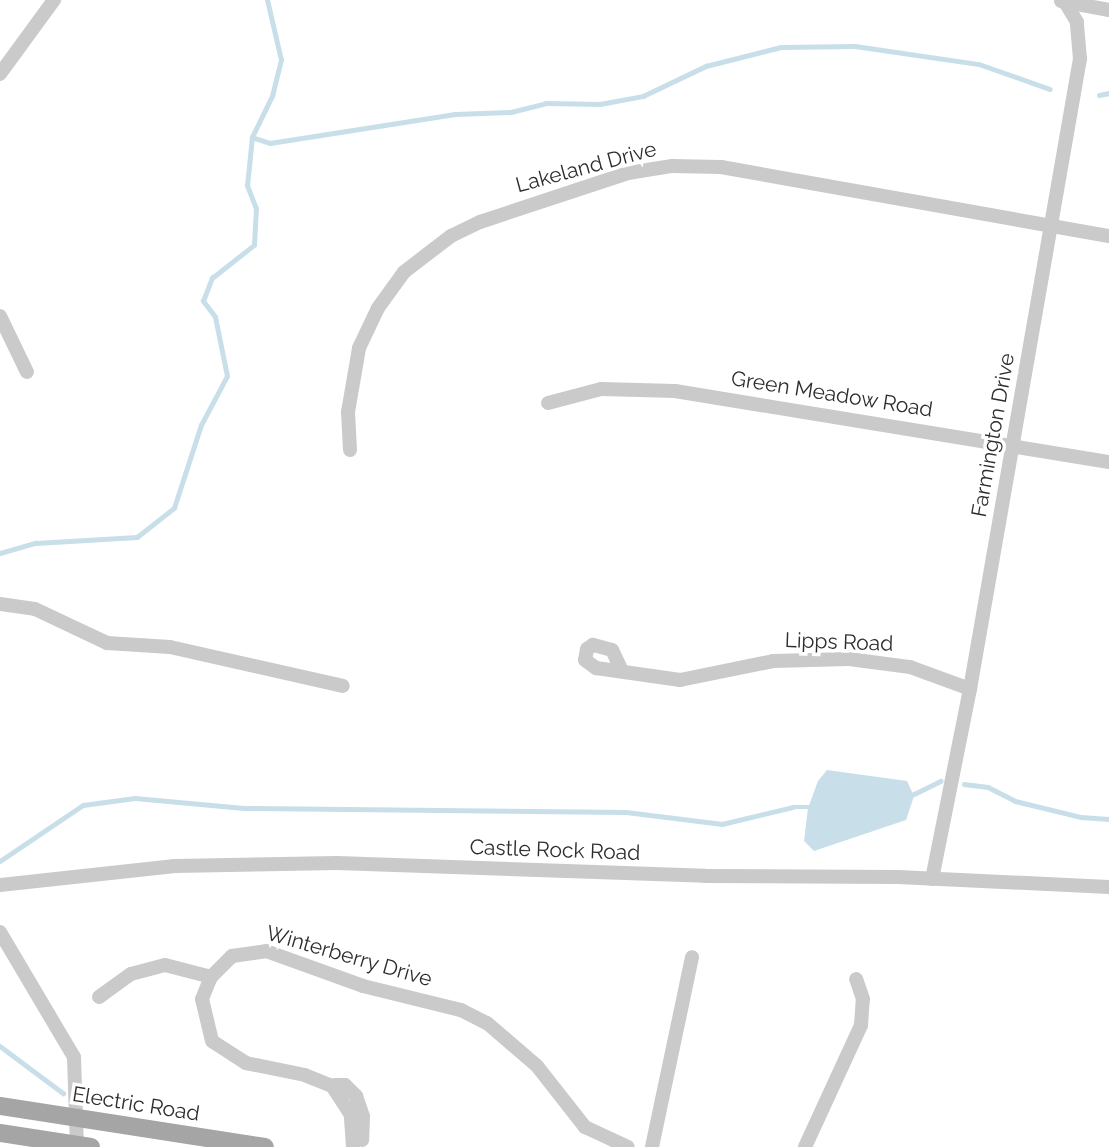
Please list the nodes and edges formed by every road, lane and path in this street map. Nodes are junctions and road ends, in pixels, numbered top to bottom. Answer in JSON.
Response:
{"nodes":[{"id":1,"x":54,"y":0,"type":"edge"},
{"id":2,"x":1062,"y":1,"type":"edge"},
{"id":3,"x":1109,"y":10,"type":"edge"},
{"id":4,"x":0,"y":74,"type":"edge"},
{"id":5,"x":1052,"y":227,"type":"junction"},
{"id":6,"x":1109,"y":236,"type":"edge"},
{"id":7,"x":0,"y":316,"type":"edge"},
{"id":8,"x":27,"y":372,"type":"dead end"},
{"id":9,"x":548,"y":403,"type":"dead end"},
{"id":10,"x":1013,"y":445,"type":"junction"},
{"id":11,"x":350,"y":450,"type":"dead end"},
{"id":12,"x":1109,"y":462,"type":"edge"},
{"id":13,"x":0,"y":604,"type":"edge"},
{"id":14,"x":621,"y":669,"type":"dead end"},
{"id":15,"x":343,"y":686,"type":"dead end"},
{"id":16,"x":970,"y":689,"type":"junction"},
{"id":17,"x":932,"y":879,"type":"junction"},
{"id":18,"x":0,"y":885,"type":"edge"},
{"id":19,"x":1109,"y":887,"type":"edge"},
{"id":20,"x":0,"y":932,"type":"edge"},
{"id":21,"x":692,"y":957,"type":"dead end"},
{"id":22,"x":211,"y":977,"type":"junction"},
{"id":23,"x":856,"y":979,"type":"dead end"},
{"id":24,"x":99,"y":997,"type":"dead end"},
{"id":25,"x":330,"y":1084,"type":"junction"},
{"id":26,"x":0,"y":1106,"type":"edge"},
{"id":27,"x":76,"y":1118,"type":"junction"},
{"id":28,"x":0,"y":1133,"type":"edge"},
{"id":29,"x":72,"y":1146,"type":"edge"},
{"id":30,"x":265,"y":1147,"type":"edge"},
{"id":31,"x":353,"y":1147,"type":"edge"},
{"id":32,"x":359,"y":1147,"type":"edge"},
{"id":33,"x":628,"y":1147,"type":"edge"},
{"id":34,"x":652,"y":1147,"type":"edge"},
{"id":35,"x":805,"y":1147,"type":"edge"}],
"edges":[{"from":1,"to":4,"type":"street"},
{"from":2,"to":3,"type":"street"},
{"from":2,"to":5,"type":"street","name":"Farmington Drive"},
{"from":5,"to":6,"type":"street","name":"Lakeland Drive"},
{"from":5,"to":10,"type":"street","name":"Farmington Drive"},
{"from":5,"to":11,"type":"street","name":"Lakeland Drive"},
{"from":7,"to":8,"type":"street"},
{"from":9,"to":10,"type":"street","name":"Green Meadow Road"},
{"from":10,"to":12,"type":"street","name":"Green Meadow Road"},
{"from":10,"to":16,"type":"street","name":"Farmington Drive"},
{"from":13,"to":15,"type":"street"},
{"from":14,"to":16,"type":"street","name":"Lipps Road"},
{"from":16,"to":17,"type":"street","name":"Farmington Drive"},
{"from":17,"to":18,"type":"street","name":"Castle Rock Road"},
{"from":17,"to":19,"type":"street","name":"Castle Rock Road"},
{"from":20,"to":27,"type":"street"},
{"from":21,"to":34,"type":"street"},
{"from":22,"to":24,"type":"street"},
{"from":22,"to":25,"type":"street"},
{"from":22,"to":33,"type":"street","name":"Winterberry Drive"},
{"from":23,"to":35,"type":"street"},
{"from":25,"to":31,"type":"street"},
{"from":25,"to":32,"type":"street"},
{"from":26,"to":27,"type":"main road","name":"Electric Road"},
{"from":27,"to":29,"type":"street"},
{"from":27,"to":30,"type":"main road","name":"Electric Road"},
{"from":28,"to":29,"type":"main road"}]}
